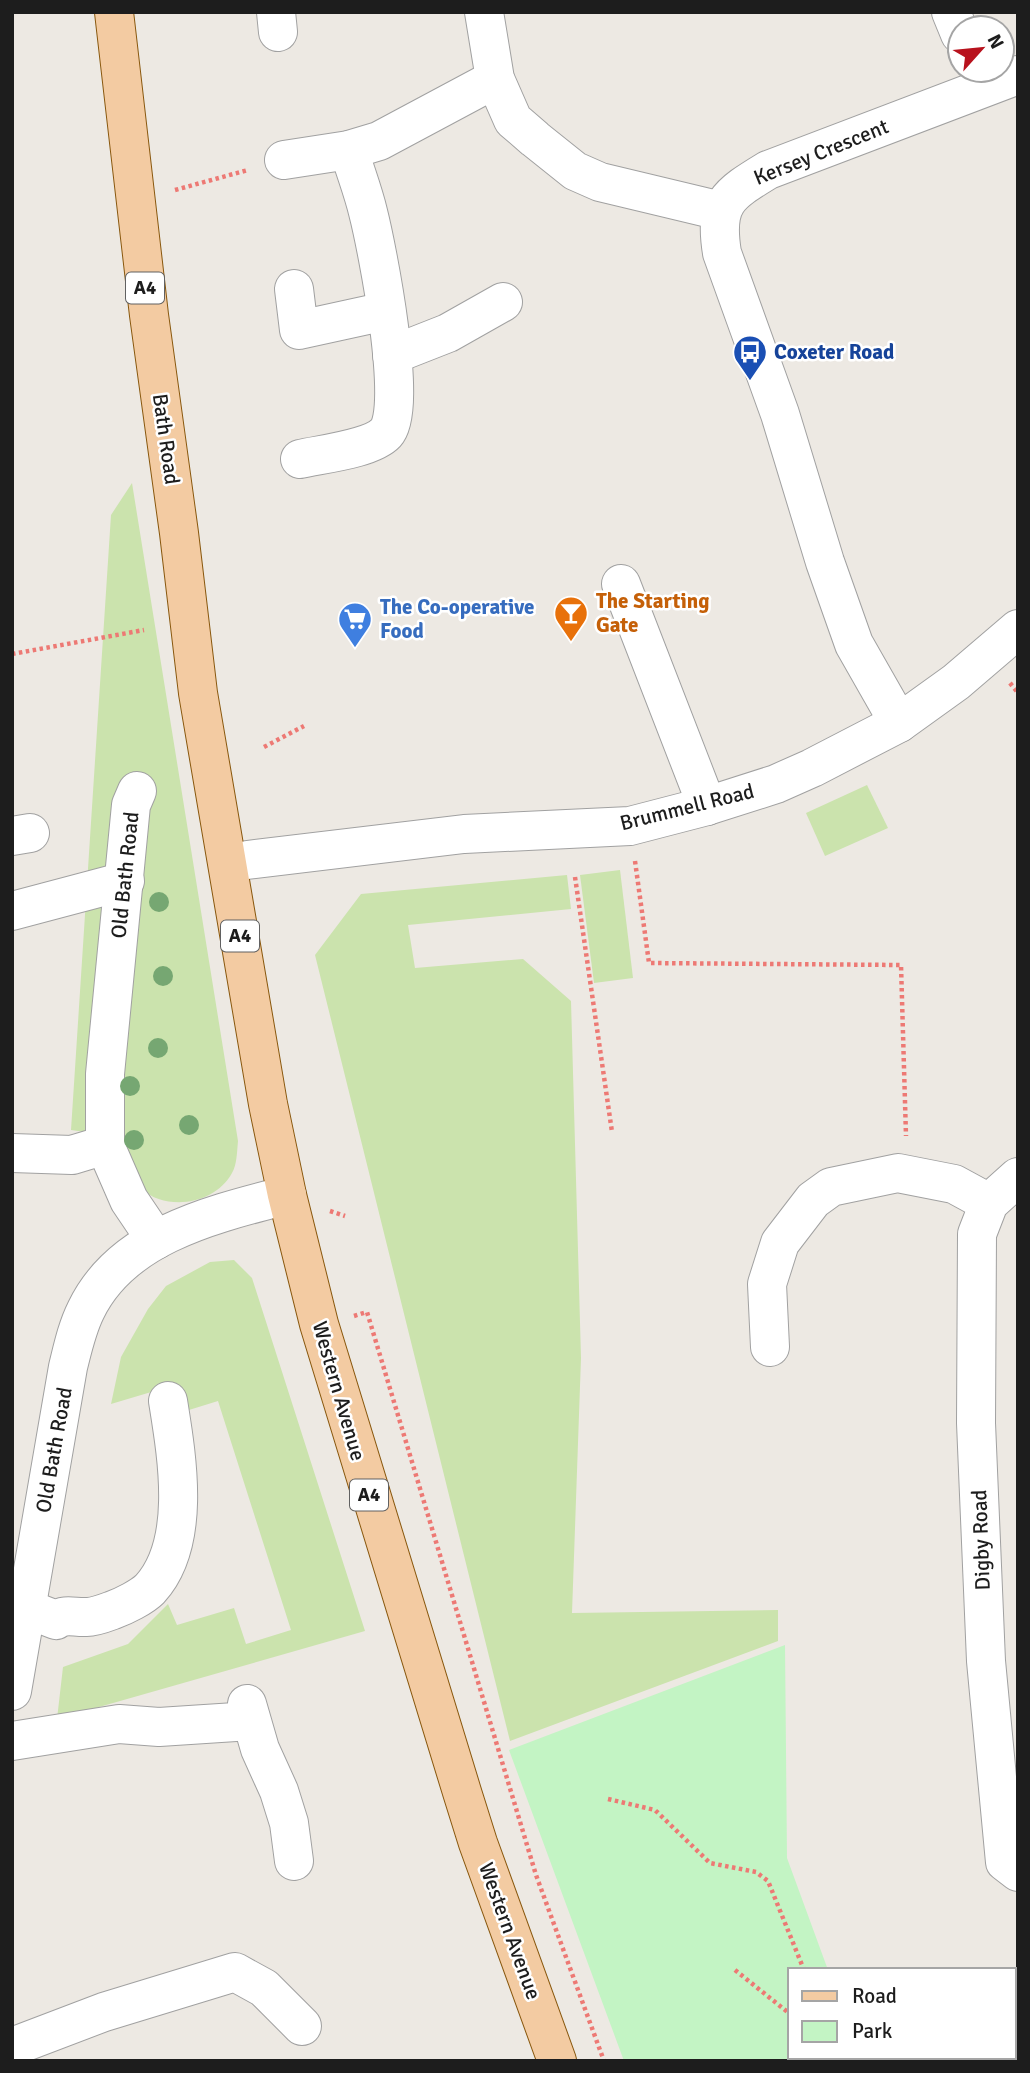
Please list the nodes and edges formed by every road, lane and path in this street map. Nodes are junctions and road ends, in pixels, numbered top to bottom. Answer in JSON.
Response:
{"nodes":[{"id":1,"x":114,"y":12,"type":"edge"},
{"id":2,"x":484,"y":12,"type":"edge"},
{"id":3,"x":495,"y":79,"type":"junction"},
{"id":4,"x":977,"y":84,"type":"edge"},
{"id":5,"x":349,"y":150,"type":"junction"},
{"id":6,"x":284,"y":160,"type":"joint"},
{"id":7,"x":175,"y":190,"type":"dead end"},
{"id":8,"x":721,"y":211,"type":"junction"},
{"id":9,"x":294,"y":289,"type":"dead end"},
{"id":10,"x":503,"y":302,"type":"dead end"},
{"id":11,"x":386,"y":311,"type":"junction"},
{"id":12,"x":392,"y":355,"type":"junction"},
{"id":13,"x":300,"y":459,"type":"dead end"},
{"id":14,"x":621,"y":584,"type":"dead end"},
{"id":15,"x":1018,"y":629,"type":"edge"},
{"id":16,"x":144,"y":630,"type":"dead end"},
{"id":17,"x":12,"y":654,"type":"edge"},
{"id":18,"x":899,"y":723,"type":"junction"},
{"id":19,"x":304,"y":726,"type":"dead end"},
{"id":20,"x":264,"y":747,"type":"dead end"},
{"id":21,"x":137,"y":791,"type":"dead end"},
{"id":22,"x":707,"y":806,"type":"junction"},
{"id":23,"x":629,"y":826,"type":"junction"},
{"id":24,"x":228,"y":865,"type":"junction"},
{"id":25,"x":575,"y":877,"type":"dead end"},
{"id":26,"x":125,"y":881,"type":"junction"},
{"id":27,"x":12,"y":911,"type":"edge"},
{"id":28,"x":612,"y":1132,"type":"dead end"},
{"id":29,"x":105,"y":1146,"type":"junction"},
{"id":30,"x":12,"y":1153,"type":"edge"},
{"id":31,"x":903,"y":1174,"type":"junction"},
{"id":32,"x":1018,"y":1177,"type":"edge"},
{"id":33,"x":287,"y":1195,"type":"junction"},
{"id":34,"x":989,"y":1203,"type":"junction"},
{"id":35,"x":156,"y":1240,"type":"junction"},
{"id":36,"x":367,"y":1312,"type":"dead end"},
{"id":37,"x":770,"y":1347,"type":"dead end"},
{"id":38,"x":168,"y":1401,"type":"dead end"},
{"id":39,"x":25,"y":1608,"type":"junction"},
{"id":40,"x":12,"y":1691,"type":"edge"},
{"id":41,"x":12,"y":1741,"type":"edge"},
{"id":42,"x":608,"y":1799,"type":"dead end"},
{"id":43,"x":294,"y":1861,"type":"dead end"},
{"id":44,"x":1018,"y":1872,"type":"edge"},
{"id":45,"x":803,"y":1968,"type":"edge"},
{"id":46,"x":735,"y":1970,"type":"dead end"},
{"id":47,"x":788,"y":2012,"type":"edge"},
{"id":48,"x":302,"y":2026,"type":"dead end"},
{"id":49,"x":12,"y":2047,"type":"edge"},
{"id":50,"x":557,"y":2061,"type":"edge"},
{"id":51,"x":604,"y":2061,"type":"edge"}],
"edges":[{"from":1,"to":24,"type":"main road","name":"Bath Road","number":"A4"},
{"from":2,"to":3,"type":"street"},
{"from":3,"to":5,"type":"street"},
{"from":3,"to":8,"type":"street"},
{"from":4,"to":8,"type":"street","name":"Kersey Crescent"},
{"from":5,"to":6,"type":"street"},
{"from":5,"to":11,"type":"street"},
{"from":6,"to":7,"type":"path"},
{"from":8,"to":18,"type":"street"},
{"from":9,"to":11,"type":"street"},
{"from":10,"to":12,"type":"street"},
{"from":11,"to":12,"type":"street"},
{"from":12,"to":13,"type":"street"},
{"from":14,"to":22,"type":"street"},
{"from":15,"to":18,"type":"street","name":"Brummell Road"},
{"from":16,"to":17,"type":"path"},
{"from":18,"to":22,"type":"street","name":"Brummell Road"},
{"from":19,"to":20,"type":"path"},
{"from":21,"to":26,"type":"street","name":"Old Bath Road"},
{"from":22,"to":23,"type":"street","name":"Brummell Road"},
{"from":23,"to":24,"type":"street","name":"Brummell Road"},
{"from":23,"to":31,"type":"path"},
{"from":24,"to":33,"type":"main road","name":"Western Avenue","number":"A4"},
{"from":25,"to":28,"type":"path"},
{"from":26,"to":27,"type":"street"},
{"from":26,"to":29,"type":"street","name":"Old Bath Road"},
{"from":29,"to":30,"type":"street"},
{"from":29,"to":35,"type":"street","name":"Old Bath Road"},
{"from":31,"to":34,"type":"street"},
{"from":31,"to":37,"type":"street"},
{"from":32,"to":34,"type":"street","name":"Digby Road"},
{"from":33,"to":35,"type":"street","name":"Old Bath Road"},
{"from":33,"to":50,"type":"main road","name":"Western Avenue","number":"A4"},
{"from":34,"to":44,"type":"street","name":"Digby Road"},
{"from":35,"to":39,"type":"street","name":"Old Bath Road"},
{"from":36,"to":51,"type":"path"},
{"from":38,"to":39,"type":"street"},
{"from":39,"to":40,"type":"street","name":"Old Bath Road"},
{"from":41,"to":43,"type":"street"},
{"from":42,"to":45,"type":"path"},
{"from":46,"to":47,"type":"path"},
{"from":48,"to":49,"type":"street"}]}
